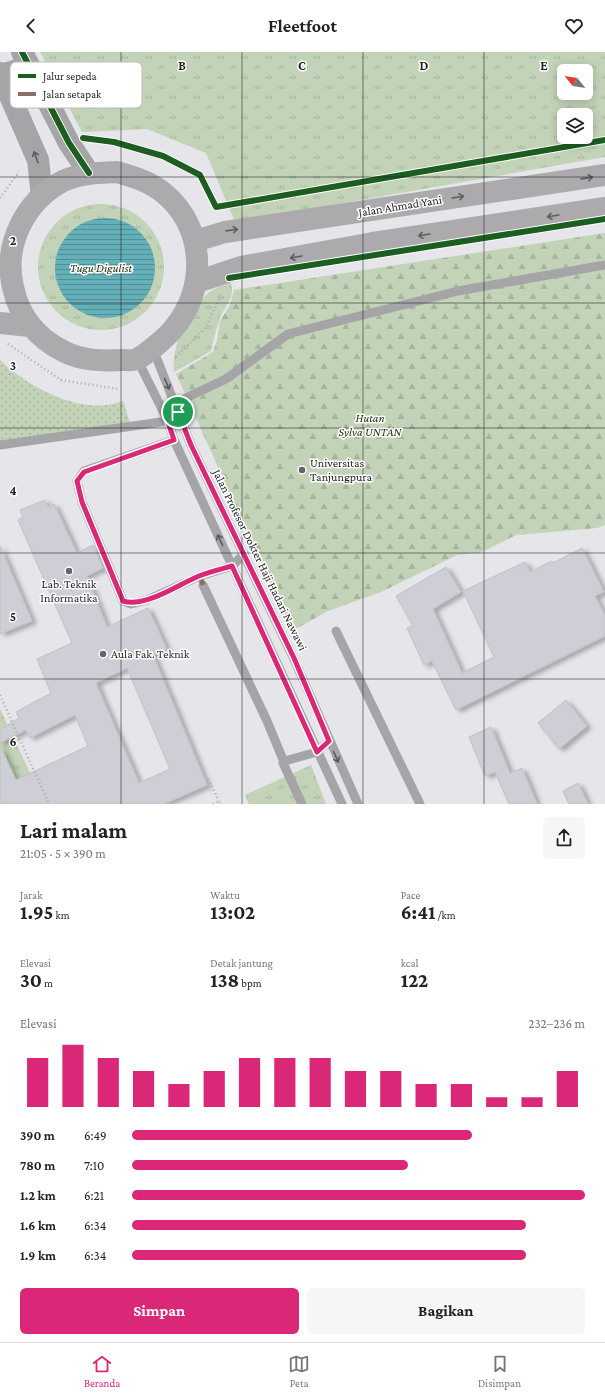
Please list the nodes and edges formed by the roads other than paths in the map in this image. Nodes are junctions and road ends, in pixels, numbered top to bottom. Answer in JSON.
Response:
{"nodes":[{"id":1,"x":10,"y":68,"type":"edge"},
{"id":2,"x":0,"y":74,"type":"edge"},
{"id":3,"x":10,"y":97,"type":"edge"},
{"id":4,"x":15,"y":108,"type":"edge"},
{"id":5,"x":51,"y":108,"type":"edge"},
{"id":6,"x":89,"y":173,"type":"junction"},
{"id":7,"x":605,"y":175,"type":"edge"},
{"id":8,"x":42,"y":196,"type":"junction"},
{"id":9,"x":605,"y":208,"type":"edge"},
{"id":10,"x":195,"y":241,"type":"junction"},
{"id":11,"x":6,"y":250,"type":"edge"},
{"id":12,"x":605,"y":265,"type":"edge"},
{"id":13,"x":197,"y":282,"type":"junction"},
{"id":14,"x":0,"y":323,"type":"edge"},
{"id":15,"x":30,"y":326,"type":"junction"},
{"id":16,"x":145,"y":353,"type":"junction"},
{"id":17,"x":175,"y":403,"type":"junction"},
{"id":18,"x":178,"y":412,"type":"junction"},
{"id":19,"x":168,"y":422,"type":"junction"},
{"id":20,"x":174,"y":440,"type":"junction"},
{"id":21,"x":0,"y":445,"type":"edge"},
{"id":22,"x":244,"y":554,"type":"junction"},
{"id":23,"x":232,"y":566,"type":"junction"},
{"id":24,"x":203,"y":584,"type":"dead end"},
{"id":25,"x":336,"y":631,"type":"dead end"},
{"id":26,"x":329,"y":741,"type":"junction"},
{"id":27,"x":317,"y":752,"type":"junction"},
{"id":28,"x":284,"y":762,"type":"junction"},
{"id":29,"x":302,"y":804,"type":"edge"},
{"id":30,"x":342,"y":804,"type":"edge"},
{"id":31,"x":358,"y":804,"type":"edge"},
{"id":32,"x":420,"y":804,"type":"edge"}],
"edges":[{"from":1,"to":2,"type":"street"},
{"from":3,"to":2,"type":"street","one_way":true},
{"from":8,"to":4,"type":"street","one_way":true},
{"from":5,"to":6,"type":"street"},
{"from":6,"to":8,"type":"highway"},
{"from":6,"to":10,"type":"highway"},
{"from":10,"to":7,"type":"highway","name":"Jalan Ahmad Yani","one_way":true},
{"from":8,"to":11,"type":"highway"},
{"from":9,"to":13,"type":"highway","one_way":true},
{"from":10,"to":13,"type":"highway"},
{"from":11,"to":15,"type":"highway"},
{"from":12,"to":17,"type":"lane"},
{"from":13,"to":16,"type":"highway"},
{"from":14,"to":15,"type":"highway"},
{"from":15,"to":16,"type":"highway"},
{"from":16,"to":17,"type":"lane","name":"Jalan Profesor Dokter Haji Hadari Nawawi","one_way":true},
{"from":16,"to":19,"type":"lane"},
{"from":17,"to":18,"type":"lane","name":"Jalan Profesor Dokter Haji Hadari Nawawi"},
{"from":18,"to":19,"type":"lane"},
{"from":18,"to":22,"type":"lane","name":"Jalan Profesor Dokter Haji Hadari Nawawi"},
{"from":19,"to":20,"type":"lane"},
{"from":19,"to":21,"type":"lane"},
{"from":23,"to":20,"type":"lane","one_way":true},
{"from":20,"to":23,"type":"lane"},
{"from":22,"to":23,"type":"lane"},
{"from":22,"to":26,"type":"lane","name":"Jalan Profesor Dokter Haji Hadari Nawawi"},
{"from":23,"to":27,"type":"lane"},
{"from":24,"to":28,"type":"lane"},
{"from":25,"to":32,"type":"lane"},
{"from":26,"to":27,"type":"lane"},
{"from":26,"to":31,"type":"lane","name":"Jalan Profesor Dokter Haji Hadari Nawawi","one_way":true},
{"from":27,"to":28,"type":"lane"},
{"from":27,"to":30,"type":"lane"},
{"from":28,"to":29,"type":"lane"}]}
